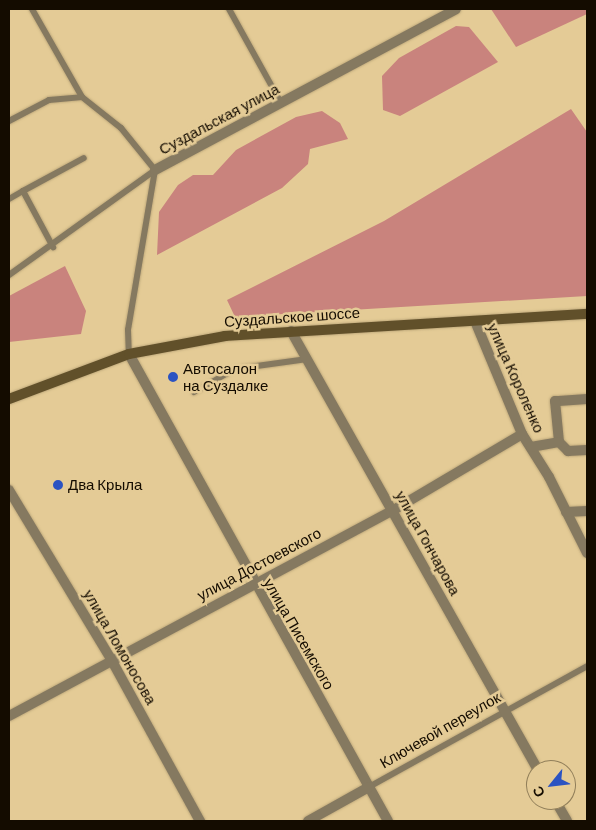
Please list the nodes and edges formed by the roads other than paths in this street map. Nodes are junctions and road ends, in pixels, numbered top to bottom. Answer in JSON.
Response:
{"nodes":[{"id":1,"x":32,"y":9,"type":"edge"},
{"id":2,"x":229,"y":9,"type":"edge"},
{"id":3,"x":456,"y":9,"type":"edge"},
{"id":4,"x":82,"y":97,"type":"junction"},
{"id":5,"x":281,"y":103,"type":"junction"},
{"id":6,"x":9,"y":121,"type":"edge"},
{"id":7,"x":84,"y":158,"type":"dead end"},
{"id":8,"x":155,"y":170,"type":"junction"},
{"id":9,"x":23,"y":191,"type":"junction"},
{"id":10,"x":9,"y":199,"type":"edge"},
{"id":11,"x":53,"y":247,"type":"junction"},
{"id":12,"x":9,"y":275,"type":"edge"},
{"id":13,"x":587,"y":314,"type":"edge"},
{"id":14,"x":475,"y":321,"type":"junction"},
{"id":15,"x":291,"y":331,"type":"junction"},
{"id":16,"x":129,"y":354,"type":"junction"},
{"id":17,"x":306,"y":359,"type":"junction"},
{"id":18,"x":194,"y":392,"type":"dead end"},
{"id":19,"x":9,"y":399,"type":"edge"},
{"id":20,"x":587,"y":399,"type":"edge"},
{"id":21,"x":522,"y":434,"type":"junction"},
{"id":22,"x":559,"y":442,"type":"junction"},
{"id":23,"x":531,"y":447,"type":"junction"},
{"id":24,"x":587,"y":450,"type":"edge"},
{"id":25,"x":9,"y":490,"type":"edge"},
{"id":26,"x":392,"y":511,"type":"junction"},
{"id":27,"x":587,"y":511,"type":"edge"},
{"id":28,"x":566,"y":512,"type":"junction"},
{"id":29,"x":587,"y":553,"type":"edge"},
{"id":30,"x":252,"y":583,"type":"junction"},
{"id":31,"x":112,"y":661,"type":"junction"},
{"id":32,"x":587,"y":666,"type":"edge"},
{"id":33,"x":504,"y":710,"type":"junction"},
{"id":34,"x":9,"y":716,"type":"edge"},
{"id":35,"x":532,"y":760,"type":"edge"},
{"id":36,"x":369,"y":788,"type":"junction"},
{"id":37,"x":561,"y":810,"type":"edge"},
{"id":38,"x":200,"y":821,"type":"edge"},
{"id":39,"x":308,"y":821,"type":"edge"},
{"id":40,"x":388,"y":821,"type":"edge"},
{"id":41,"x":568,"y":821,"type":"edge"}],
"edges":[{"from":1,"to":4,"type":"lane"},
{"from":2,"to":5,"type":"lane"},
{"from":3,"to":5,"type":"street","name":"Суздальская улица"},
{"from":4,"to":6,"type":"lane"},
{"from":4,"to":8,"type":"lane"},
{"from":5,"to":8,"type":"street","name":"Суздальская улица"},
{"from":7,"to":9,"type":"lane"},
{"from":8,"to":11,"type":"lane","name":"Суздальская улица"},
{"from":8,"to":16,"type":"lane"},
{"from":9,"to":10,"type":"lane"},
{"from":9,"to":11,"type":"lane"},
{"from":11,"to":12,"type":"lane","name":"Суздальская улица"},
{"from":13,"to":14,"type":"main road","name":"Суздальское шоссе"},
{"from":14,"to":15,"type":"main road","name":"Суздальское шоссе"},
{"from":14,"to":21,"type":"street","name":"улица Короленко"},
{"from":15,"to":16,"type":"main road","name":"Суздальское шоссе"},
{"from":15,"to":17,"type":"street","name":"улица Гончарова"},
{"from":16,"to":19,"type":"main road","name":"Суздальское шоссе"},
{"from":16,"to":30,"type":"street","name":"улица Писемского"},
{"from":17,"to":18,"type":"lane"},
{"from":17,"to":26,"type":"street","name":"улица Гончарова"},
{"from":20,"to":22,"type":"street"},
{"from":21,"to":23,"type":"street","name":"улица Короленко"},
{"from":21,"to":26,"type":"street","name":"улица Достоевского"},
{"from":22,"to":23,"type":"street"},
{"from":22,"to":24,"type":"street"},
{"from":23,"to":28,"type":"street","name":"улица Короленко"},
{"from":25,"to":31,"type":"street","name":"улица Ломоносова"},
{"from":26,"to":30,"type":"street","name":"улица Достоевского"},
{"from":26,"to":33,"type":"street","name":"улица Гончарова"},
{"from":27,"to":28,"type":"street"},
{"from":28,"to":29,"type":"street","name":"улица Короленко"},
{"from":30,"to":31,"type":"street","name":"улица Достоевского"},
{"from":30,"to":36,"type":"street","name":"улица Писемского"},
{"from":31,"to":34,"type":"street","name":"улица Достоевского"},
{"from":31,"to":38,"type":"street","name":"улица Ломоносова"},
{"from":32,"to":33,"type":"lane","name":"Ключевой переулок"},
{"from":33,"to":35,"type":"street","name":"улица Гончарова"},
{"from":33,"to":36,"type":"lane","name":"Ключевой переулок"},
{"from":36,"to":39,"type":"street","name":"Ключевой переулок"},
{"from":36,"to":40,"type":"street","name":"улица Писемского"},
{"from":37,"to":41,"type":"street"}]}
